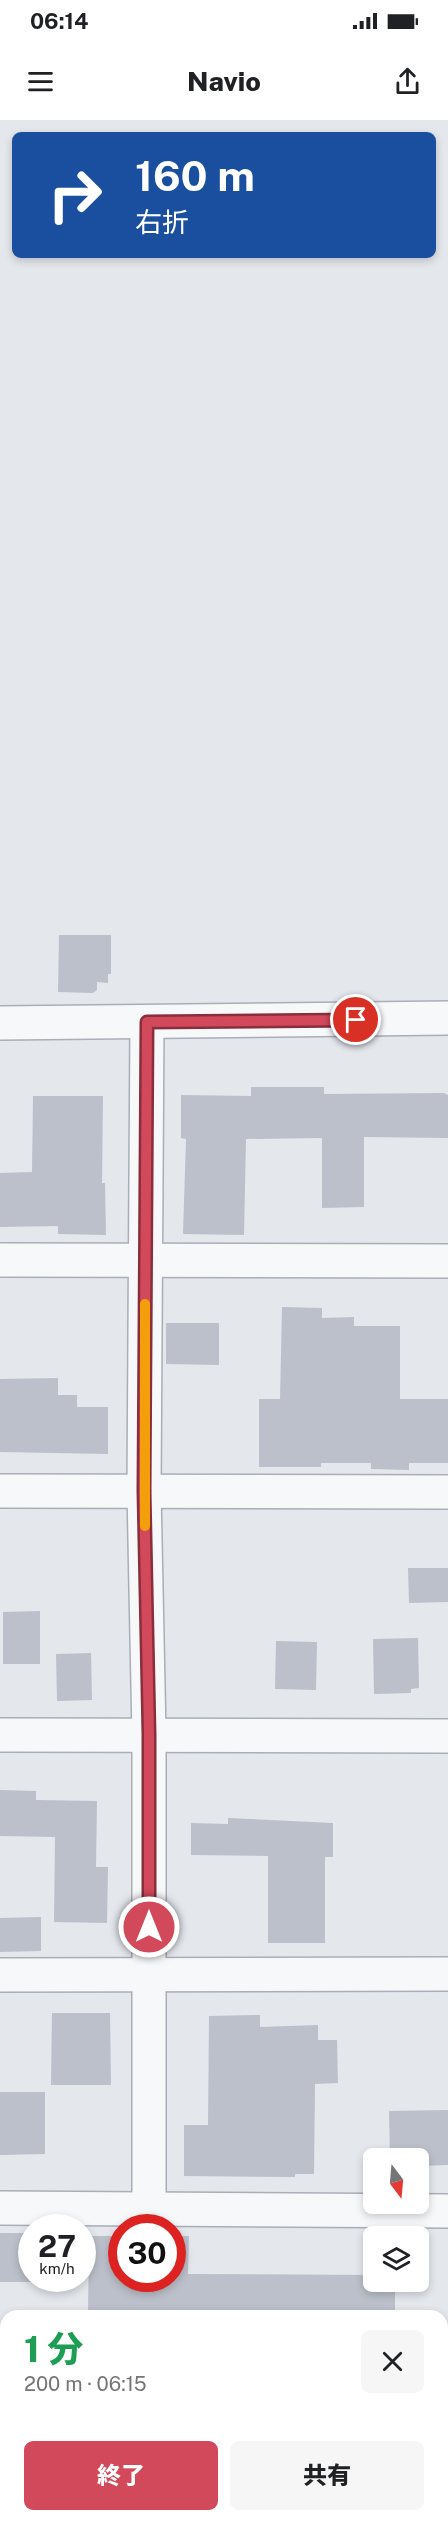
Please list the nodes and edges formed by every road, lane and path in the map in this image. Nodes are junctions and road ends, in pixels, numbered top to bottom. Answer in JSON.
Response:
{"nodes":[{"id":1,"x":448,"y":1018,"type":"edge"},
{"id":2,"x":147,"y":1022,"type":"junction"},
{"id":3,"x":0,"y":1023,"type":"edge"},
{"id":4,"x":0,"y":1260,"type":"edge"},
{"id":5,"x":145,"y":1260,"type":"junction"},
{"id":6,"x":448,"y":1261,"type":"edge"},
{"id":7,"x":0,"y":1491,"type":"edge"},
{"id":8,"x":144,"y":1491,"type":"junction"},
{"id":9,"x":448,"y":1492,"type":"edge"},
{"id":10,"x":0,"y":1735,"type":"edge"},
{"id":11,"x":149,"y":1735,"type":"junction"},
{"id":12,"x":448,"y":1736,"type":"edge"},
{"id":13,"x":448,"y":1974,"type":"edge"},
{"id":14,"x":0,"y":1975,"type":"edge"},
{"id":15,"x":149,"y":1975,"type":"junction"},
{"id":16,"x":0,"y":2208,"type":"edge"},
{"id":17,"x":149,"y":2209,"type":"junction"},
{"id":18,"x":448,"y":2211,"type":"edge"}],
"edges":[{"from":1,"to":2,"type":"street"},
{"from":2,"to":3,"type":"street"},
{"from":2,"to":5,"type":"street"},
{"from":4,"to":5,"type":"street"},
{"from":5,"to":6,"type":"street"},
{"from":5,"to":8,"type":"street"},
{"from":7,"to":8,"type":"street"},
{"from":8,"to":9,"type":"street"},
{"from":8,"to":11,"type":"street"},
{"from":10,"to":11,"type":"street"},
{"from":11,"to":12,"type":"street"},
{"from":11,"to":15,"type":"street"},
{"from":13,"to":15,"type":"street"},
{"from":14,"to":15,"type":"street"},
{"from":15,"to":17,"type":"street"},
{"from":16,"to":17,"type":"street"},
{"from":17,"to":18,"type":"street"}]}
